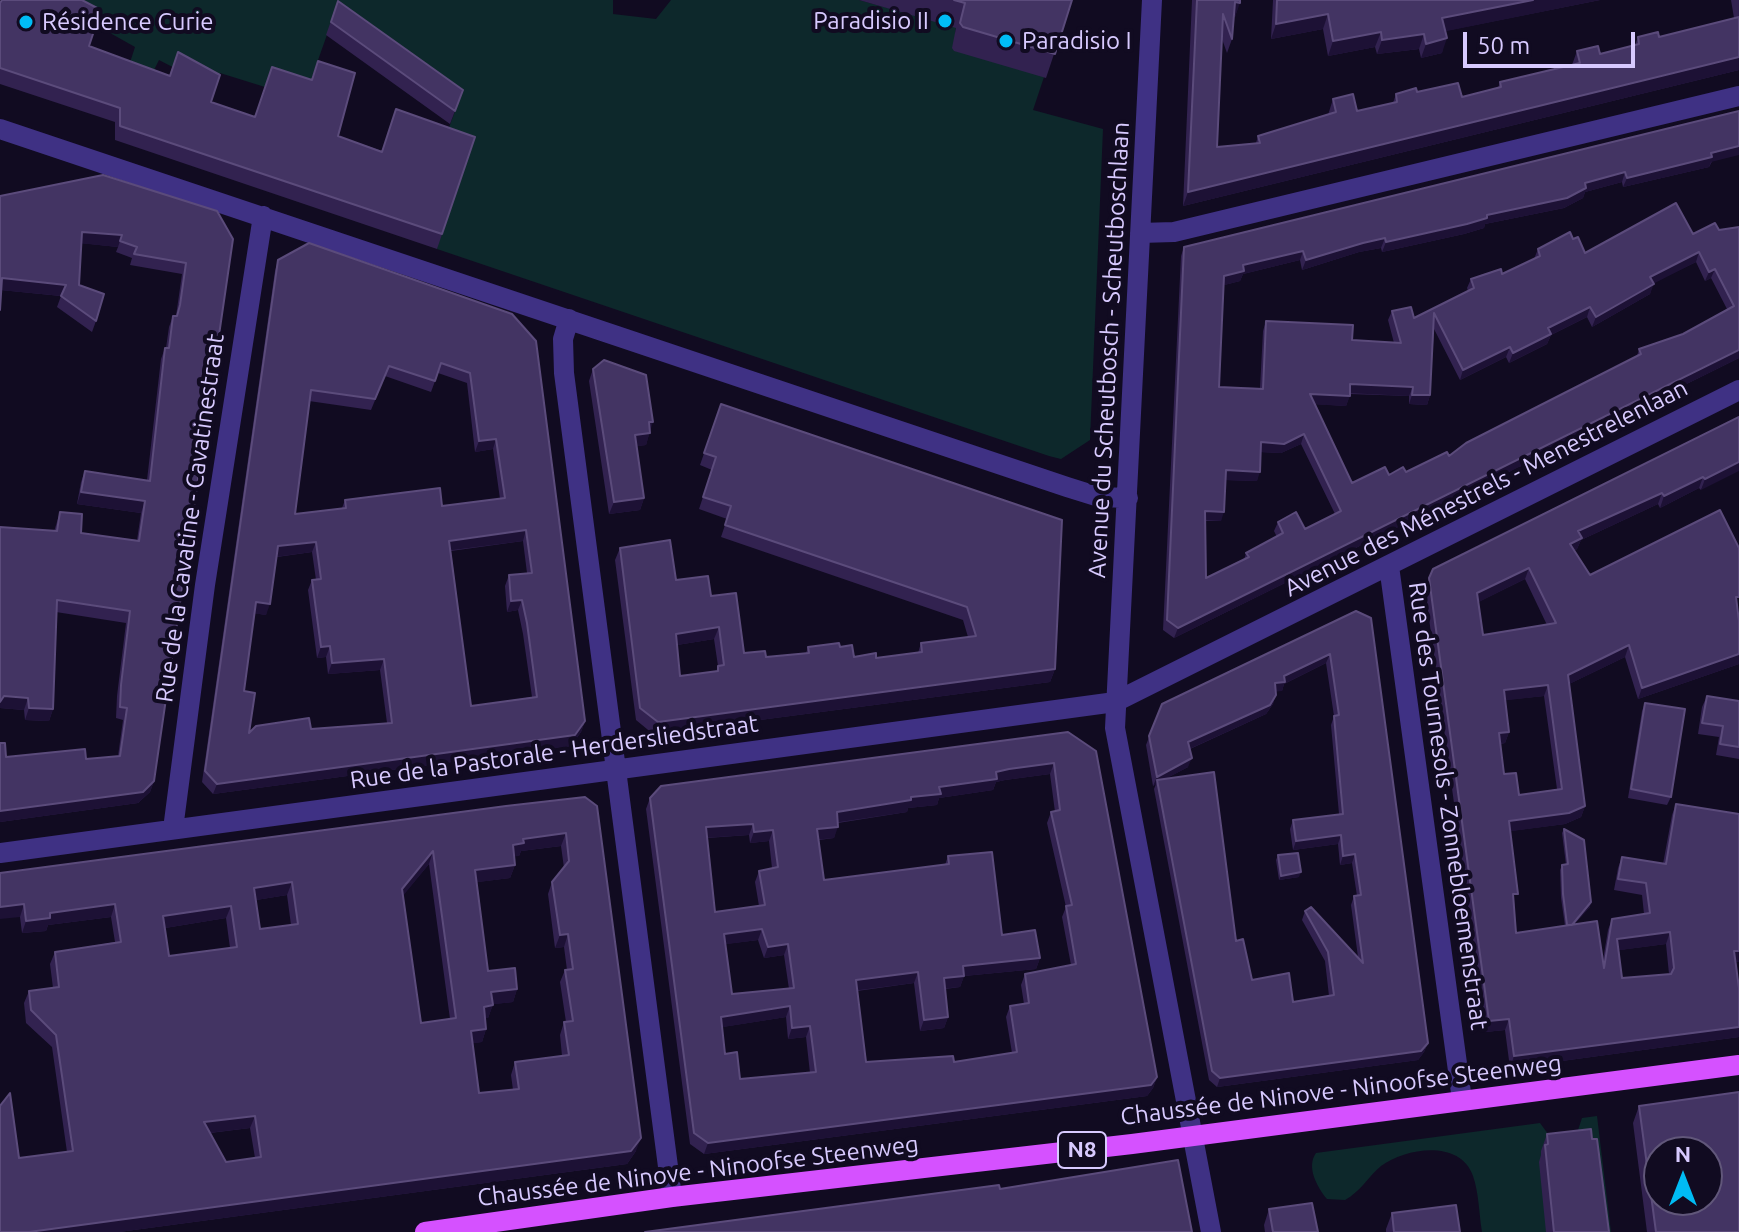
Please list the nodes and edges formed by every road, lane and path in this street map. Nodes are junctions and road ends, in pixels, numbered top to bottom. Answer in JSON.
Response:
{"nodes":[{"id":1,"x":1152,"y":0,"type":"edge"},
{"id":2,"x":1739,"y":96,"type":"edge"},
{"id":3,"x":0,"y":129,"type":"edge"},
{"id":4,"x":263,"y":216,"type":"junction"},
{"id":5,"x":1140,"y":233,"type":"junction"},
{"id":6,"x":569,"y":319,"type":"junction"},
{"id":7,"x":1739,"y":390,"type":"edge"},
{"id":8,"x":1128,"y":498,"type":"junction"},
{"id":9,"x":1389,"y":566,"type":"junction"},
{"id":10,"x":1115,"y":702,"type":"junction"},
{"id":11,"x":615,"y":771,"type":"junction"},
{"id":12,"x":173,"y":829,"type":"junction"},
{"id":13,"x":0,"y":853,"type":"edge"},
{"id":14,"x":1739,"y":1065,"type":"edge"},
{"id":15,"x":1462,"y":1100,"type":"junction"},
{"id":16,"x":1193,"y":1136,"type":"junction"},
{"id":17,"x":672,"y":1197,"type":"junction"},
{"id":18,"x":425,"y":1232,"type":"edge"},
{"id":19,"x":1211,"y":1232,"type":"edge"}],
"edges":[{"from":1,"to":5,"type":"street","name":"Avenue du Scheutbosch - Scheutboschlaan"},
{"from":2,"to":5,"type":"street"},
{"from":3,"to":4,"type":"street"},
{"from":4,"to":6,"type":"street"},
{"from":4,"to":12,"type":"street","name":"Rue de la Cavatine - Cavatinestraat"},
{"from":5,"to":8,"type":"street","name":"Avenue du Scheutbosch - Scheutboschlaan"},
{"from":6,"to":8,"type":"street"},
{"from":6,"to":11,"type":"street"},
{"from":7,"to":9,"type":"street","name":"Avenue des Ménestrels - Menestrelenlaan"},
{"from":8,"to":10,"type":"street","name":"Avenue du Scheutbosch - Scheutboschlaan"},
{"from":9,"to":10,"type":"street","name":"Avenue des Ménestrels - Menestrelenlaan"},
{"from":9,"to":15,"type":"street","name":"Rue des Tournesols - Zonnebloemenstraat"},
{"from":10,"to":11,"type":"street","name":"Rue de la Pastorale - Herdersliedstraat"},
{"from":10,"to":16,"type":"street","name":"Avenue du Scheutbosch - Scheutboschlaan"},
{"from":11,"to":12,"type":"street","name":"Rue de la Pastorale - Herdersliedstraat"},
{"from":11,"to":17,"type":"street"},
{"from":12,"to":13,"type":"street","name":"Rue de la Pastorale - Herdersliedstraat"},
{"from":14,"to":15,"type":"main road","name":"Chaussée de Ninove - Ninoofse Steenweg","number":"N8"},
{"from":15,"to":16,"type":"main road","name":"Chaussée de Ninove - Ninoofse Steenweg","number":"N8"},
{"from":16,"to":17,"type":"main road","name":"Chaussée de Ninove - Ninoofse Steenweg","number":"N8"},
{"from":16,"to":19,"type":"street","name":"Avenue du Scheutbosch - Scheutboschlaan"},
{"from":17,"to":18,"type":"main road","name":"Chaussée de Ninove - Ninoofse Steenweg","number":"N8"}]}
